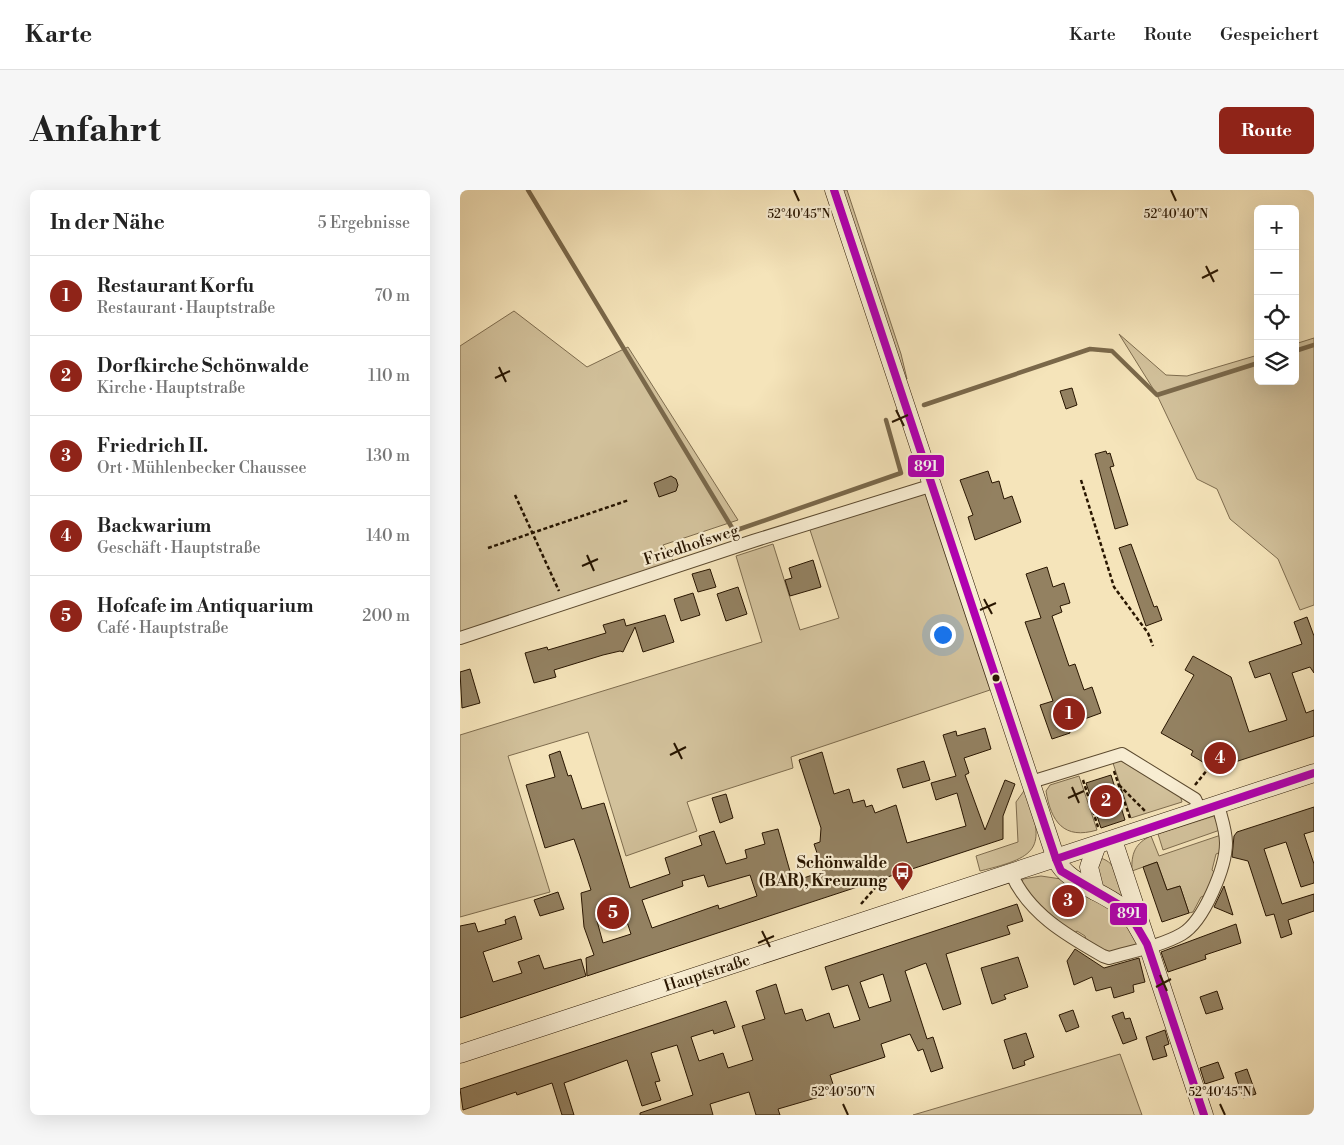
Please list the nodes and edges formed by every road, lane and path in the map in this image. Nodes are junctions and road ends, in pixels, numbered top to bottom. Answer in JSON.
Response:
{"nodes":[{"id":1,"x":834,"y":190,"type":"edge"},
{"id":2,"x":1081,"y":480,"type":"dead end"},
{"id":3,"x":933,"y":485,"type":"junction"},
{"id":4,"x":515,"y":495,"type":"dead end"},
{"id":5,"x":630,"y":500,"type":"dead end"},
{"id":6,"x":532,"y":532,"type":"junction"},
{"id":7,"x":488,"y":548,"type":"dead end"},
{"id":8,"x":564,"y":604,"type":"junction"},
{"id":9,"x":460,"y":638,"type":"edge"},
{"id":10,"x":1153,"y":646,"type":"dead end"},
{"id":11,"x":1110,"y":758,"type":"junction"},
{"id":12,"x":1078,"y":767,"type":"junction"},
{"id":13,"x":1208,"y":769,"type":"dead end"},
{"id":14,"x":1314,"y":773,"type":"edge"},
{"id":15,"x":1031,"y":782,"type":"junction"},
{"id":16,"x":1119,"y":785,"type":"junction"},
{"id":17,"x":1199,"y":790,"type":"dead end"},
{"id":18,"x":1218,"y":805,"type":"junction"},
{"id":19,"x":1200,"y":810,"type":"junction"},
{"id":20,"x":1148,"y":814,"type":"dead end"},
{"id":21,"x":1130,"y":820,"type":"dead end"},
{"id":22,"x":1103,"y":839,"type":"junction"},
{"id":23,"x":1056,"y":859,"type":"junction"},
{"id":24,"x":1011,"y":873,"type":"junction"},
{"id":25,"x":1095,"y":891,"type":"junction"},
{"id":26,"x":1147,"y":945,"type":"junction"},
{"id":27,"x":460,"y":1054,"type":"edge"},
{"id":28,"x":1204,"y":1115,"type":"edge"}],
"edges":[{"from":1,"to":3,"type":"main road"},
{"from":2,"to":10,"type":"path"},
{"from":3,"to":8,"type":"street","name":"Friedhofsweg"},
{"from":3,"to":15,"type":"main road"},
{"from":4,"to":6,"type":"path"},
{"from":5,"to":6,"type":"path"},
{"from":6,"to":7,"type":"path"},
{"from":6,"to":8,"type":"path"},
{"from":8,"to":9,"type":"street","name":"Friedhofsweg"},
{"from":11,"to":12,"type":"street"},
{"from":11,"to":16,"type":"path"},
{"from":11,"to":19,"type":"street"},
{"from":12,"to":15,"type":"street"},
{"from":12,"to":22,"type":"path"},
{"from":13,"to":17,"type":"path"},
{"from":14,"to":18,"type":"main road","name":"Hauptstraße"},
{"from":15,"to":23,"type":"main road"},
{"from":16,"to":20,"type":"path"},
{"from":16,"to":21,"type":"path"},
{"from":18,"to":19,"type":"main road","name":"Hauptstraße"},
{"from":18,"to":26,"type":"street"},
{"from":19,"to":22,"type":"main road","name":"Hauptstraße"},
{"from":22,"to":23,"type":"main road","name":"Hauptstraße"},
{"from":22,"to":25,"type":"main road"},
{"from":22,"to":26,"type":"main road"},
{"from":23,"to":24,"type":"main road","name":"Hauptstraße"},
{"from":23,"to":25,"type":"main road"},
{"from":24,"to":26,"type":"street"},
{"from":24,"to":27,"type":"main road","name":"Hauptstraße"},
{"from":25,"to":26,"type":"main road"},
{"from":26,"to":28,"type":"main road"}]}
